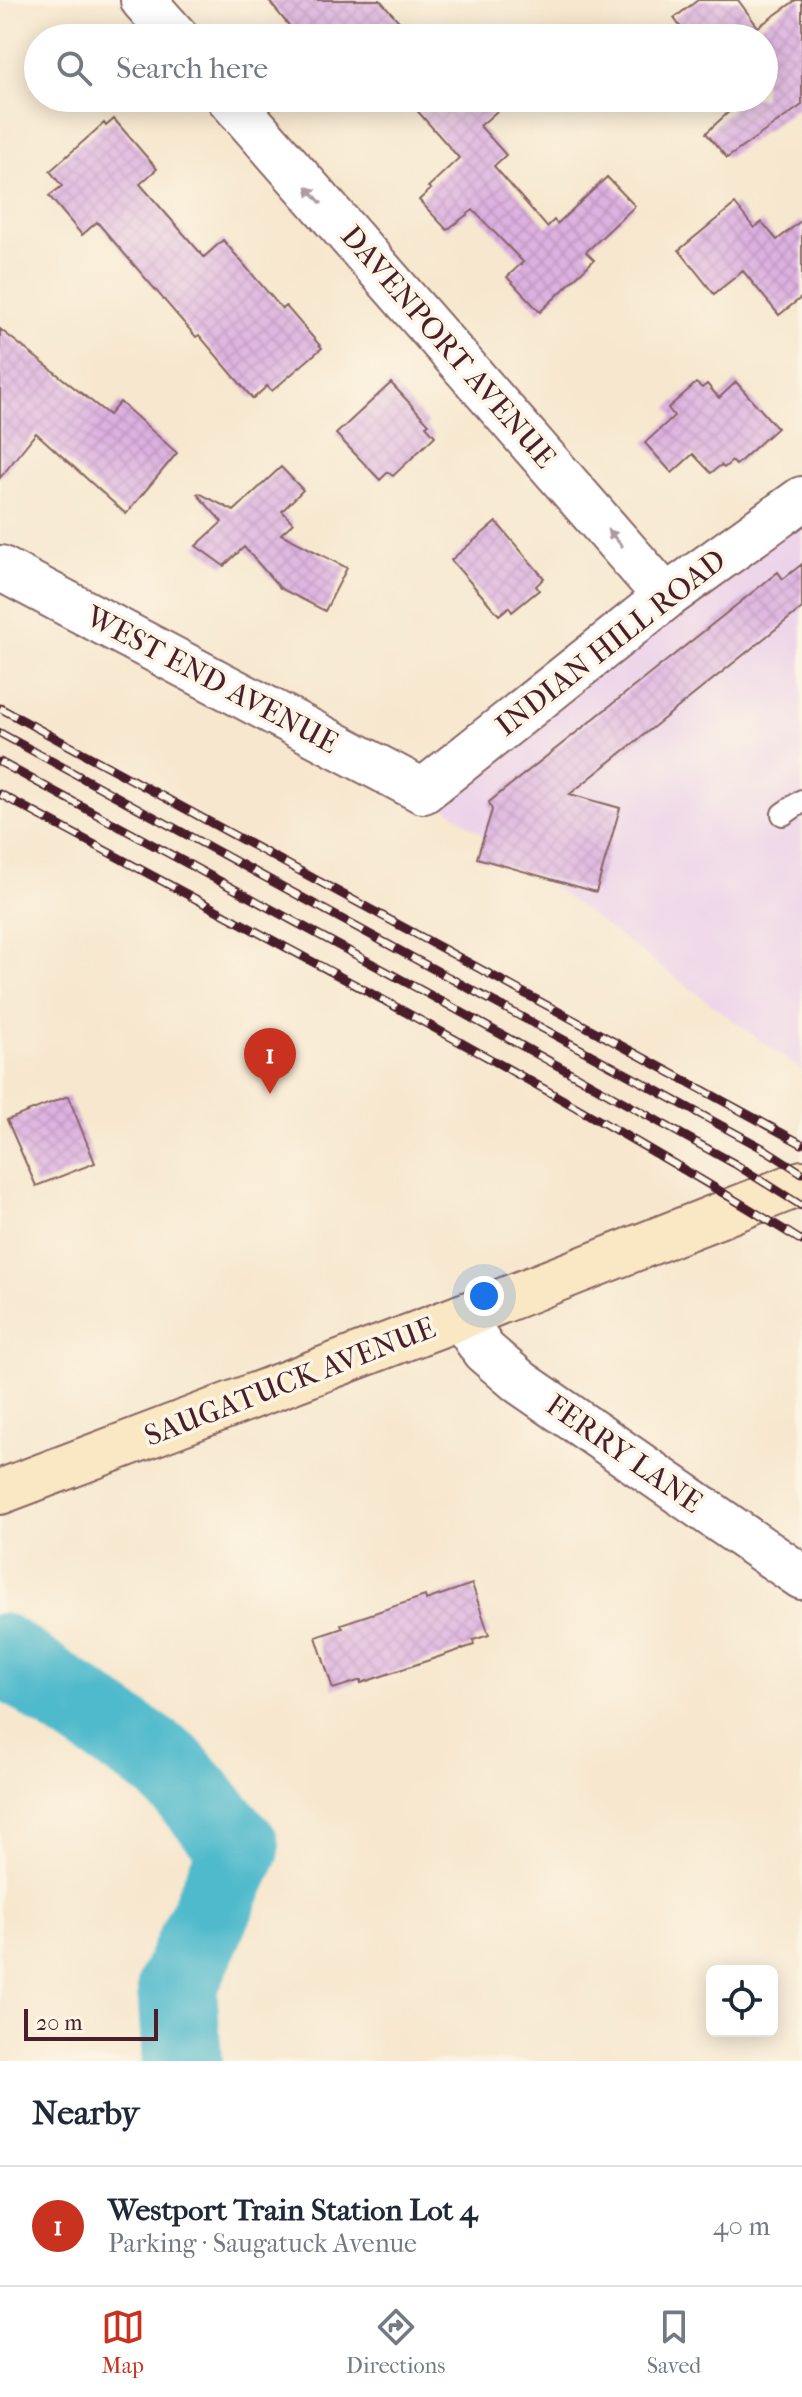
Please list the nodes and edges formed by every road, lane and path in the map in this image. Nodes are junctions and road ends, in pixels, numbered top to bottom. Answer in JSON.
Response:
{"nodes":[{"id":1,"x":143,"y":0,"type":"edge"},
{"id":2,"x":164,"y":24,"type":"edge"},
{"id":3,"x":241,"y":112,"type":"edge"},
{"id":4,"x":802,"y":499,"type":"edge"},
{"id":5,"x":0,"y":568,"type":"edge"},
{"id":6,"x":666,"y":597,"type":"junction"},
{"id":7,"x":423,"y":791,"type":"joint"},
{"id":8,"x":802,"y":801,"type":"edge"},
{"id":9,"x":783,"y":814,"type":"dead end"},
{"id":10,"x":802,"y":1183,"type":"edge"},
{"id":11,"x":461,"y":1317,"type":"junction"},
{"id":12,"x":0,"y":1492,"type":"edge"},
{"id":13,"x":802,"y":1577,"type":"edge"}],
"edges":[{"from":1,"to":2,"type":"street"},
{"from":6,"to":3,"type":"street","name":"DAVENPORT AVENUE","one_way":true},
{"from":4,"to":6,"type":"street","name":"INDIAN HILL ROAD"},
{"from":5,"to":7,"type":"street","name":"WEST END AVENUE"},
{"from":6,"to":7,"type":"street","name":"INDIAN HILL ROAD"},
{"from":8,"to":9,"type":"lane"},
{"from":10,"to":11,"type":"main road","name":"SAUGATUCK AVENUE"},
{"from":11,"to":12,"type":"main road","name":"SAUGATUCK AVENUE"},
{"from":11,"to":13,"type":"street","name":"FERRY LANE"}]}
